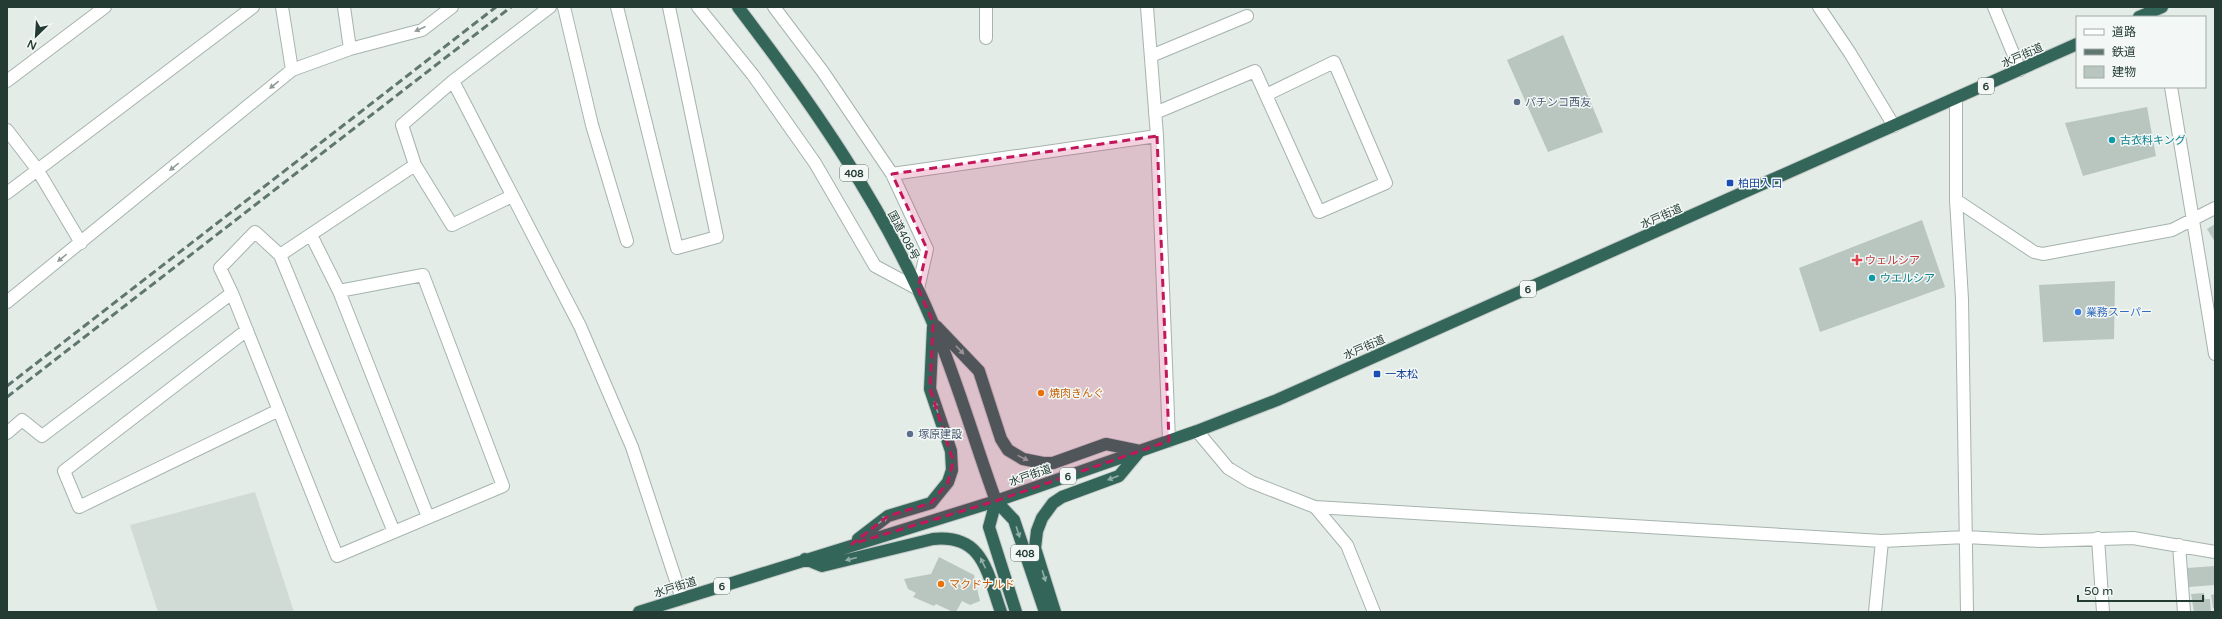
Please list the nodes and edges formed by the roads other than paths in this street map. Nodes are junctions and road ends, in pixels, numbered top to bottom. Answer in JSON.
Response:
{"nodes":[{"id":1,"x":105,"y":7,"type":"edge"},
{"id":2,"x":254,"y":7,"type":"edge"},
{"id":3,"x":282,"y":7,"type":"edge"},
{"id":4,"x":344,"y":7,"type":"edge"},
{"id":5,"x":452,"y":7,"type":"edge"},
{"id":6,"x":550,"y":7,"type":"edge"},
{"id":7,"x":564,"y":7,"type":"edge"},
{"id":8,"x":617,"y":7,"type":"edge"},
{"id":9,"x":669,"y":7,"type":"edge"},
{"id":10,"x":698,"y":7,"type":"edge"},
{"id":11,"x":738,"y":7,"type":"edge"},
{"id":12,"x":774,"y":7,"type":"edge"},
{"id":13,"x":986,"y":7,"type":"edge"},
{"id":14,"x":1147,"y":7,"type":"edge"},
{"id":15,"x":1819,"y":7,"type":"edge"},
{"id":16,"x":1994,"y":7,"type":"edge"},
{"id":17,"x":2162,"y":7,"type":"edge"},
{"id":18,"x":1247,"y":16,"type":"dead end"},
{"id":19,"x":2145,"y":16,"type":"edge"},
{"id":20,"x":986,"y":38,"type":"dead end"},
{"id":21,"x":2076,"y":44,"type":"edge"},
{"id":22,"x":350,"y":49,"type":"junction"},
{"id":23,"x":1151,"y":56,"type":"junction"},
{"id":24,"x":292,"y":70,"type":"junction"},
{"id":25,"x":2020,"y":70,"type":"junction"},
{"id":26,"x":7,"y":81,"type":"edge"},
{"id":27,"x":452,"y":81,"type":"junction"},
{"id":28,"x":2171,"y":88,"type":"edge"},
{"id":29,"x":1266,"y":95,"type":"junction"},
{"id":30,"x":1956,"y":100,"type":"junction"},
{"id":31,"x":1155,"y":113,"type":"junction"},
{"id":32,"x":1894,"y":126,"type":"junction"},
{"id":33,"x":7,"y":130,"type":"edge"},
{"id":34,"x":1157,"y":136,"type":"junction"},
{"id":35,"x":415,"y":165,"type":"junction"},
{"id":36,"x":37,"y":169,"type":"junction"},
{"id":37,"x":892,"y":174,"type":"junction"},
{"id":38,"x":7,"y":192,"type":"edge"},
{"id":39,"x":512,"y":196,"type":"junction"},
{"id":40,"x":1956,"y":200,"type":"junction"},
{"id":41,"x":2215,"y":208,"type":"edge"},
{"id":42,"x":2192,"y":221,"type":"junction"},
{"id":43,"x":311,"y":234,"type":"junction"},
{"id":44,"x":627,"y":241,"type":"dead end"},
{"id":45,"x":81,"y":243,"type":"junction"},
{"id":46,"x":280,"y":255,"type":"junction"},
{"id":47,"x":918,"y":289,"type":"junction"},
{"id":48,"x":339,"y":291,"type":"junction"},
{"id":49,"x":232,"y":293,"type":"junction"},
{"id":50,"x":7,"y":302,"type":"edge"},
{"id":51,"x":933,"y":322,"type":"junction"},
{"id":52,"x":247,"y":330,"type":"junction"},
{"id":53,"x":2215,"y":354,"type":"edge"},
{"id":54,"x":279,"y":410,"type":"junction"},
{"id":55,"x":1197,"y":431,"type":"junction"},
{"id":56,"x":7,"y":433,"type":"edge"},
{"id":57,"x":1169,"y":441,"type":"junction"},
{"id":58,"x":1140,"y":451,"type":"junction"},
{"id":59,"x":996,"y":501,"type":"junction"},
{"id":60,"x":1315,"y":507,"type":"junction"},
{"id":61,"x":428,"y":517,"type":"junction"},
{"id":62,"x":394,"y":532,"type":"junction"},
{"id":63,"x":1966,"y":537,"type":"junction"},
{"id":64,"x":2098,"y":538,"type":"junction"},
{"id":65,"x":1882,"y":541,"type":"junction"},
{"id":66,"x":852,"y":544,"type":"junction"},
{"id":67,"x":2179,"y":545,"type":"junction"},
{"id":68,"x":2215,"y":552,"type":"edge"},
{"id":69,"x":805,"y":559,"type":"junction"},
{"id":70,"x":682,"y":599,"type":"junction"},
{"id":71,"x":639,"y":612,"type":"edge"},
{"id":72,"x":1001,"y":612,"type":"edge"},
{"id":73,"x":1016,"y":612,"type":"edge"},
{"id":74,"x":1045,"y":612,"type":"edge"},
{"id":75,"x":1055,"y":612,"type":"edge"},
{"id":76,"x":1374,"y":612,"type":"edge"},
{"id":77,"x":1875,"y":612,"type":"edge"},
{"id":78,"x":1967,"y":612,"type":"edge"},
{"id":79,"x":2103,"y":612,"type":"edge"},
{"id":80,"x":2184,"y":612,"type":"edge"}],
"edges":[{"from":1,"to":26,"type":"street"},
{"from":2,"to":36,"type":"street"},
{"from":3,"to":24,"type":"street"},
{"from":4,"to":22,"type":"street"},
{"from":5,"to":22,"type":"street","one_way":true},
{"from":6,"to":27,"type":"street"},
{"from":7,"to":44,"type":"street"},
{"from":8,"to":9,"type":"street"},
{"from":10,"to":47,"type":"street"},
{"from":11,"to":47,"type":"highway","name":"国道408号","number":"408"},
{"from":12,"to":37,"type":"street"},
{"from":13,"to":20,"type":"street"},
{"from":14,"to":23,"type":"street"},
{"from":15,"to":32,"type":"street"},
{"from":16,"to":25,"type":"street"},
{"from":17,"to":19,"type":"highway"},
{"from":18,"to":23,"type":"street"},
{"from":21,"to":25,"type":"highway","name":"水戸街道","number":"6"},
{"from":22,"to":24,"type":"street"},
{"from":23,"to":31,"type":"street"},
{"from":24,"to":45,"type":"street","one_way":true},
{"from":25,"to":30,"type":"highway","name":"水戸街道","number":"6"},
{"from":27,"to":35,"type":"street"},
{"from":27,"to":39,"type":"street"},
{"from":28,"to":42,"type":"street"},
{"from":29,"to":29,"type":"street"},
{"from":29,"to":31,"type":"street"},
{"from":30,"to":32,"type":"highway","name":"水戸街道","number":"6"},
{"from":30,"to":40,"type":"street"},
{"from":31,"to":34,"type":"street"},
{"from":32,"to":55,"type":"highway","name":"水戸街道","number":"6"},
{"from":33,"to":36,"type":"street"},
{"from":34,"to":37,"type":"street"},
{"from":34,"to":57,"type":"street"},
{"from":35,"to":39,"type":"street"},
{"from":35,"to":43,"type":"street"},
{"from":36,"to":38,"type":"street"},
{"from":36,"to":45,"type":"street"},
{"from":37,"to":47,"type":"street"},
{"from":39,"to":70,"type":"street"},
{"from":40,"to":42,"type":"street"},
{"from":40,"to":63,"type":"street"},
{"from":41,"to":42,"type":"street"},
{"from":42,"to":53,"type":"street"},
{"from":43,"to":46,"type":"street"},
{"from":43,"to":48,"type":"street"},
{"from":45,"to":50,"type":"street","one_way":true},
{"from":46,"to":49,"type":"street"},
{"from":46,"to":62,"type":"street"},
{"from":47,"to":51,"type":"highway","name":"国道408号","number":"408"},
{"from":48,"to":61,"type":"street"},
{"from":48,"to":61,"type":"street"},
{"from":49,"to":52,"type":"street"},
{"from":49,"to":56,"type":"street"},
{"from":51,"to":58,"type":"highway","one_way":true},
{"from":51,"to":59,"type":"highway","name":"国道408号","number":"408"},
{"from":66,"to":51,"type":"highway","one_way":true},
{"from":52,"to":54,"type":"street"},
{"from":52,"to":54,"type":"street"},
{"from":54,"to":62,"type":"street"},
{"from":55,"to":57,"type":"highway","name":"水戸街道","number":"6"},
{"from":55,"to":60,"type":"street"},
{"from":57,"to":58,"type":"highway","name":"水戸街道","number":"6"},
{"from":58,"to":59,"type":"highway","name":"水戸街道","number":"6"},
{"from":58,"to":75,"type":"highway","one_way":true},
{"from":59,"to":66,"type":"highway","name":"水戸街道","number":"6"},
{"from":59,"to":73,"type":"highway","number":"408"},
{"from":59,"to":74,"type":"highway","number":"408","one_way":true},
{"from":60,"to":65,"type":"street"},
{"from":60,"to":76,"type":"street"},
{"from":61,"to":62,"type":"street"},
{"from":63,"to":64,"type":"street"},
{"from":63,"to":65,"type":"street"},
{"from":63,"to":78,"type":"street"},
{"from":64,"to":67,"type":"street"},
{"from":64,"to":79,"type":"street"},
{"from":65,"to":77,"type":"street"},
{"from":66,"to":69,"type":"highway","name":"水戸街道","number":"6"},
{"from":67,"to":68,"type":"street"},
{"from":67,"to":80,"type":"street"},
{"from":69,"to":70,"type":"highway","name":"水戸街道","number":"6"},
{"from":72,"to":69,"type":"highway","one_way":true},
{"from":70,"to":71,"type":"highway","name":"水戸街道","number":"6"}]}
